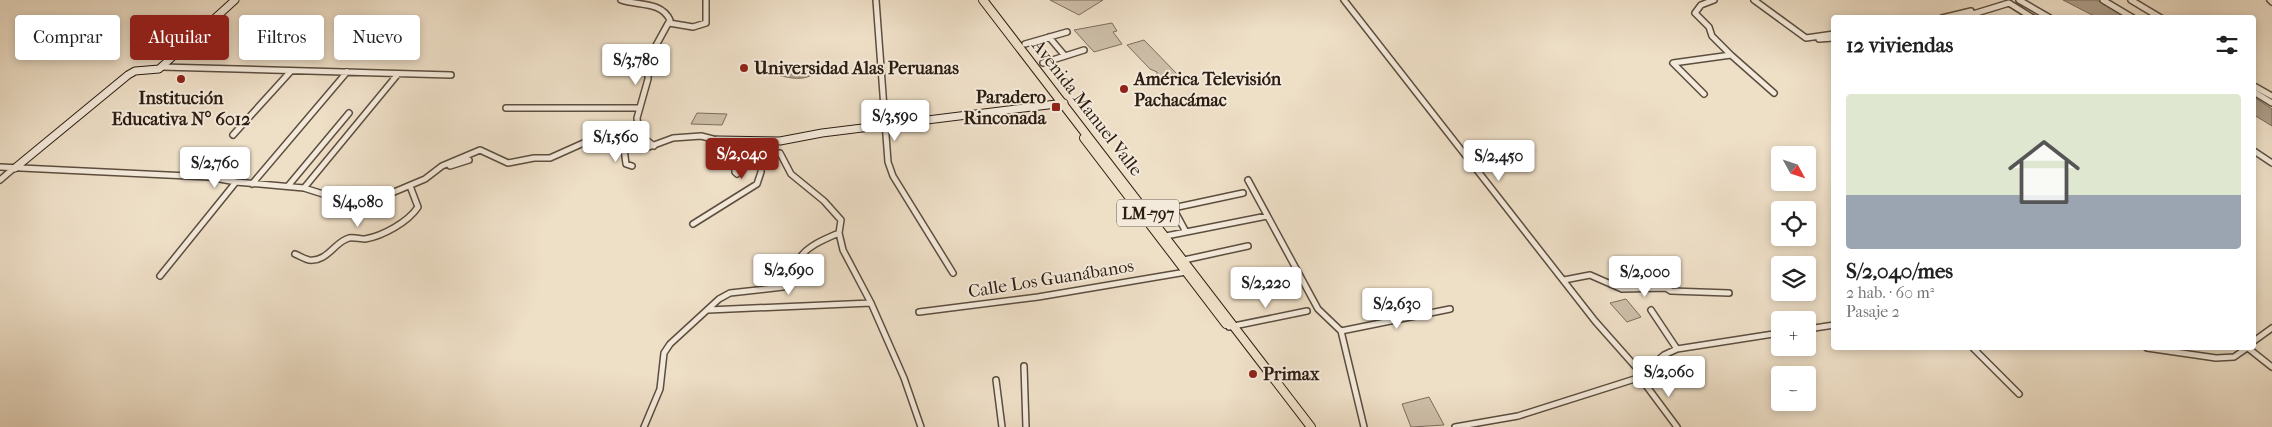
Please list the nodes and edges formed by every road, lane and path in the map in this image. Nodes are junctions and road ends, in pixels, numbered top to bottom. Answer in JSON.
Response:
{"nodes":[{"id":1,"x":235,"y":0,"type":"edge"},
{"id":2,"x":621,"y":0,"type":"edge"},
{"id":3,"x":706,"y":0,"type":"edge"},
{"id":4,"x":876,"y":0,"type":"edge"},
{"id":5,"x":978,"y":0,"type":"edge"},
{"id":6,"x":983,"y":0,"type":"edge"},
{"id":7,"x":1344,"y":0,"type":"edge"},
{"id":8,"x":1714,"y":0,"type":"edge"},
{"id":9,"x":1754,"y":0,"type":"edge"},
{"id":10,"x":2008,"y":0,"type":"edge"},
{"id":11,"x":2018,"y":0,"type":"edge"},
{"id":12,"x":2103,"y":0,"type":"edge"},
{"id":13,"x":2131,"y":0,"type":"edge"},
{"id":14,"x":1953,"y":15,"type":"edge"},
{"id":15,"x":1970,"y":15,"type":"edge"},
{"id":16,"x":2028,"y":15,"type":"edge"},
{"id":17,"x":2045,"y":15,"type":"edge"},
{"id":18,"x":2128,"y":15,"type":"edge"},
{"id":19,"x":2156,"y":15,"type":"edge"},
{"id":20,"x":669,"y":23,"type":"junction"},
{"id":21,"x":1067,"y":32,"type":"dead end"},
{"id":22,"x":1831,"y":34,"type":"edge"},
{"id":23,"x":1049,"y":37,"type":"junction"},
{"id":24,"x":1831,"y":38,"type":"edge"},
{"id":25,"x":1807,"y":41,"type":"dead end"},
{"id":26,"x":1025,"y":44,"type":"dead end"},
{"id":27,"x":1084,"y":50,"type":"dead end"},
{"id":28,"x":1732,"y":54,"type":"junction"},
{"id":29,"x":1065,"y":56,"type":"junction"},
{"id":30,"x":1043,"y":63,"type":"dead end"},
{"id":31,"x":162,"y":67,"type":"junction"},
{"id":32,"x":290,"y":71,"type":"junction"},
{"id":33,"x":347,"y":72,"type":"junction"},
{"id":34,"x":398,"y":74,"type":"junction"},
{"id":35,"x":451,"y":75,"type":"dead end"},
{"id":36,"x":2256,"y":87,"type":"edge"},
{"id":37,"x":1774,"y":92,"type":"dead end"},
{"id":38,"x":2256,"y":93,"type":"edge"},
{"id":39,"x":1704,"y":94,"type":"dead end"},
{"id":40,"x":2272,"y":96,"type":"edge"},
{"id":41,"x":2272,"y":103,"type":"edge"},
{"id":42,"x":1061,"y":104,"type":"junction"},
{"id":43,"x":506,"y":108,"type":"dead end"},
{"id":44,"x":638,"y":108,"type":"junction"},
{"id":45,"x":349,"y":113,"type":"dead end"},
{"id":46,"x":884,"y":126,"type":"junction"},
{"id":47,"x":233,"y":135,"type":"dead end"},
{"id":48,"x":717,"y":140,"type":"junction"},
{"id":49,"x":623,"y":141,"type":"junction"},
{"id":50,"x":654,"y":146,"type":"junction"},
{"id":51,"x":2256,"y":151,"type":"edge"},
{"id":52,"x":782,"y":155,"type":"junction"},
{"id":53,"x":735,"y":158,"type":"junction"},
{"id":54,"x":469,"y":160,"type":"dead end"},
{"id":55,"x":2272,"y":163,"type":"edge"},
{"id":56,"x":632,"y":166,"type":"dead end"},
{"id":57,"x":0,"y":167,"type":"edge"},
{"id":58,"x":15,"y":168,"type":"junction"},
{"id":59,"x":433,"y":173,"type":"junction"},
{"id":60,"x":737,"y":174,"type":"dead end"},
{"id":61,"x":0,"y":180,"type":"edge"},
{"id":62,"x":1248,"y":180,"type":"dead end"},
{"id":63,"x":236,"y":182,"type":"junction"},
{"id":64,"x":252,"y":184,"type":"junction"},
{"id":65,"x":288,"y":186,"type":"junction"},
{"id":66,"x":410,"y":186,"type":"junction"},
{"id":67,"x":304,"y":188,"type":"junction"},
{"id":68,"x":1243,"y":193,"type":"dead end"},
{"id":69,"x":1138,"y":204,"type":"junction"},
{"id":70,"x":1267,"y":216,"type":"junction"},
{"id":71,"x":693,"y":224,"type":"dead end"},
{"id":72,"x":1186,"y":232,"type":"junction"},
{"id":73,"x":839,"y":234,"type":"junction"},
{"id":74,"x":1166,"y":236,"type":"junction"},
{"id":75,"x":1248,"y":246,"type":"dead end"},
{"id":76,"x":295,"y":254,"type":"dead end"},
{"id":77,"x":1184,"y":260,"type":"junction"},
{"id":78,"x":1186,"y":272,"type":"junction"},
{"id":79,"x":953,"y":273,"type":"dead end"},
{"id":80,"x":160,"y":276,"type":"dead end"},
{"id":81,"x":1564,"y":280,"type":"junction"},
{"id":82,"x":1729,"y":293,"type":"dead end"},
{"id":83,"x":871,"y":303,"type":"junction"},
{"id":84,"x":708,"y":310,"type":"junction"},
{"id":85,"x":1450,"y":310,"type":"dead end"},
{"id":86,"x":1652,"y":310,"type":"dead end"},
{"id":87,"x":1307,"y":311,"type":"dead end"},
{"id":88,"x":919,"y":312,"type":"dead end"},
{"id":89,"x":1831,"y":325,"type":"edge"},
{"id":90,"x":1232,"y":326,"type":"junction"},
{"id":91,"x":1816,"y":328,"type":"edge"},
{"id":92,"x":2272,"y":328,"type":"edge"},
{"id":93,"x":1341,"y":331,"type":"junction"},
{"id":94,"x":1771,"y":334,"type":"edge"},
{"id":95,"x":2256,"y":340,"type":"edge"},
{"id":96,"x":1677,"y":349,"type":"junction"},
{"id":97,"x":1975,"y":350,"type":"edge"},
{"id":98,"x":2156,"y":350,"type":"edge"},
{"id":99,"x":2245,"y":350,"type":"edge"},
{"id":100,"x":2251,"y":350,"type":"edge"},
{"id":101,"x":1024,"y":366,"type":"dead end"},
{"id":102,"x":2272,"y":367,"type":"edge"},
{"id":103,"x":1641,"y":375,"type":"junction"},
{"id":104,"x":996,"y":380,"type":"dead end"},
{"id":105,"x":2019,"y":394,"type":"dead end"},
{"id":106,"x":644,"y":427,"type":"edge"},
{"id":107,"x":921,"y":427,"type":"edge"},
{"id":108,"x":1002,"y":427,"type":"edge"},
{"id":109,"x":1026,"y":427,"type":"edge"},
{"id":110,"x":1305,"y":427,"type":"edge"},
{"id":111,"x":1311,"y":427,"type":"edge"},
{"id":112,"x":1364,"y":427,"type":"edge"},
{"id":113,"x":1455,"y":427,"type":"edge"},
{"id":114,"x":1677,"y":427,"type":"edge"}],
"edges":[{"from":1,"to":31,"type":"street"},
{"from":2,"to":20,"type":"street"},
{"from":3,"to":20,"type":"street"},
{"from":4,"to":46,"type":"street"},
{"from":5,"to":42,"type":"main road","name":"Avenida Manuel Valle","number":"LM-797"},
{"from":6,"to":42,"type":"main road","name":"Avenida Manuel Valle","number":"LM-797"},
{"from":7,"to":81,"type":"street"},
{"from":8,"to":28,"type":"street"},
{"from":9,"to":22,"type":"street"},
{"from":10,"to":14,"type":"street"},
{"from":11,"to":17,"type":"street"},
{"from":12,"to":18,"type":"street"},
{"from":13,"to":19,"type":"street"},
{"from":15,"to":16,"type":"street"},
{"from":20,"to":44,"type":"street"},
{"from":21,"to":23,"type":"street"},
{"from":23,"to":26,"type":"street"},
{"from":23,"to":29,"type":"street"},
{"from":24,"to":25,"type":"street"},
{"from":27,"to":29,"type":"street"},
{"from":28,"to":37,"type":"street"},
{"from":28,"to":39,"type":"street"},
{"from":29,"to":30,"type":"street"},
{"from":31,"to":32,"type":"street"},
{"from":31,"to":58,"type":"street"},
{"from":32,"to":33,"type":"street"},
{"from":32,"to":47,"type":"street"},
{"from":33,"to":34,"type":"street"},
{"from":33,"to":64,"type":"street"},
{"from":34,"to":35,"type":"street"},
{"from":34,"to":67,"type":"street"},
{"from":36,"to":40,"type":"street"},
{"from":38,"to":41,"type":"street"},
{"from":42,"to":46,"type":"street"},
{"from":42,"to":69,"type":"main road","name":"Avenida Manuel Valle","number":"LM-797"},
{"from":43,"to":44,"type":"street"},
{"from":44,"to":50,"type":"street"},
{"from":45,"to":65,"type":"street"},
{"from":46,"to":48,"type":"street"},
{"from":46,"to":79,"type":"street"},
{"from":48,"to":50,"type":"street"},
{"from":48,"to":53,"type":"street"},
{"from":49,"to":50,"type":"street"},
{"from":49,"to":56,"type":"street"},
{"from":49,"to":59,"type":"street"},
{"from":51,"to":55,"type":"street"},
{"from":52,"to":53,"type":"street"},
{"from":52,"to":71,"type":"street"},
{"from":52,"to":73,"type":"street"},
{"from":53,"to":60,"type":"street"},
{"from":54,"to":59,"type":"street"},
{"from":57,"to":58,"type":"street"},
{"from":58,"to":61,"type":"street"},
{"from":58,"to":63,"type":"street"},
{"from":59,"to":66,"type":"street"},
{"from":62,"to":70,"type":"street"},
{"from":63,"to":64,"type":"street"},
{"from":63,"to":80,"type":"street"},
{"from":64,"to":65,"type":"street"},
{"from":65,"to":67,"type":"street"},
{"from":66,"to":67,"type":"street"},
{"from":66,"to":76,"type":"street"},
{"from":68,"to":72,"type":"street"},
{"from":69,"to":74,"type":"main road","name":"Avenida Manuel Valle","number":"LM-797"},
{"from":69,"to":78,"type":"main road","name":"Avenida Manuel Valle","number":"LM-797"},
{"from":70,"to":72,"type":"street"},
{"from":70,"to":93,"type":"street"},
{"from":72,"to":74,"type":"street"},
{"from":73,"to":83,"type":"street"},
{"from":73,"to":84,"type":"street"},
{"from":74,"to":77,"type":"main road","name":"Avenida Manuel Valle","number":"LM-797"},
{"from":75,"to":77,"type":"street"},
{"from":77,"to":90,"type":"main road","name":"Avenida Manuel Valle","number":"LM-797"},
{"from":78,"to":88,"type":"street","name":"Calle Los Guanábanos"},
{"from":78,"to":90,"type":"main road","name":"Avenida Manuel Valle","number":"LM-797"},
{"from":81,"to":82,"type":"street"},
{"from":81,"to":103,"type":"street"},
{"from":83,"to":84,"type":"street"},
{"from":83,"to":107,"type":"street"},
{"from":84,"to":106,"type":"street"},
{"from":85,"to":93,"type":"street"},
{"from":86,"to":96,"type":"street"},
{"from":87,"to":90,"type":"street"},
{"from":89,"to":91,"type":"street"},
{"from":90,"to":110,"type":"main road","name":"Avenida Manuel Valle","number":"LM-797"},
{"from":90,"to":111,"type":"main road","name":"Avenida Manuel Valle","number":"LM-797"},
{"from":92,"to":95,"type":"street"},
{"from":93,"to":112,"type":"street"},
{"from":94,"to":96,"type":"street"},
{"from":96,"to":103,"type":"street"},
{"from":97,"to":105,"type":"street"},
{"from":98,"to":99,"type":"street"},
{"from":100,"to":102,"type":"street"},
{"from":101,"to":109,"type":"street"},
{"from":103,"to":113,"type":"street"},
{"from":103,"to":114,"type":"street"},
{"from":104,"to":108,"type":"street"}]}
